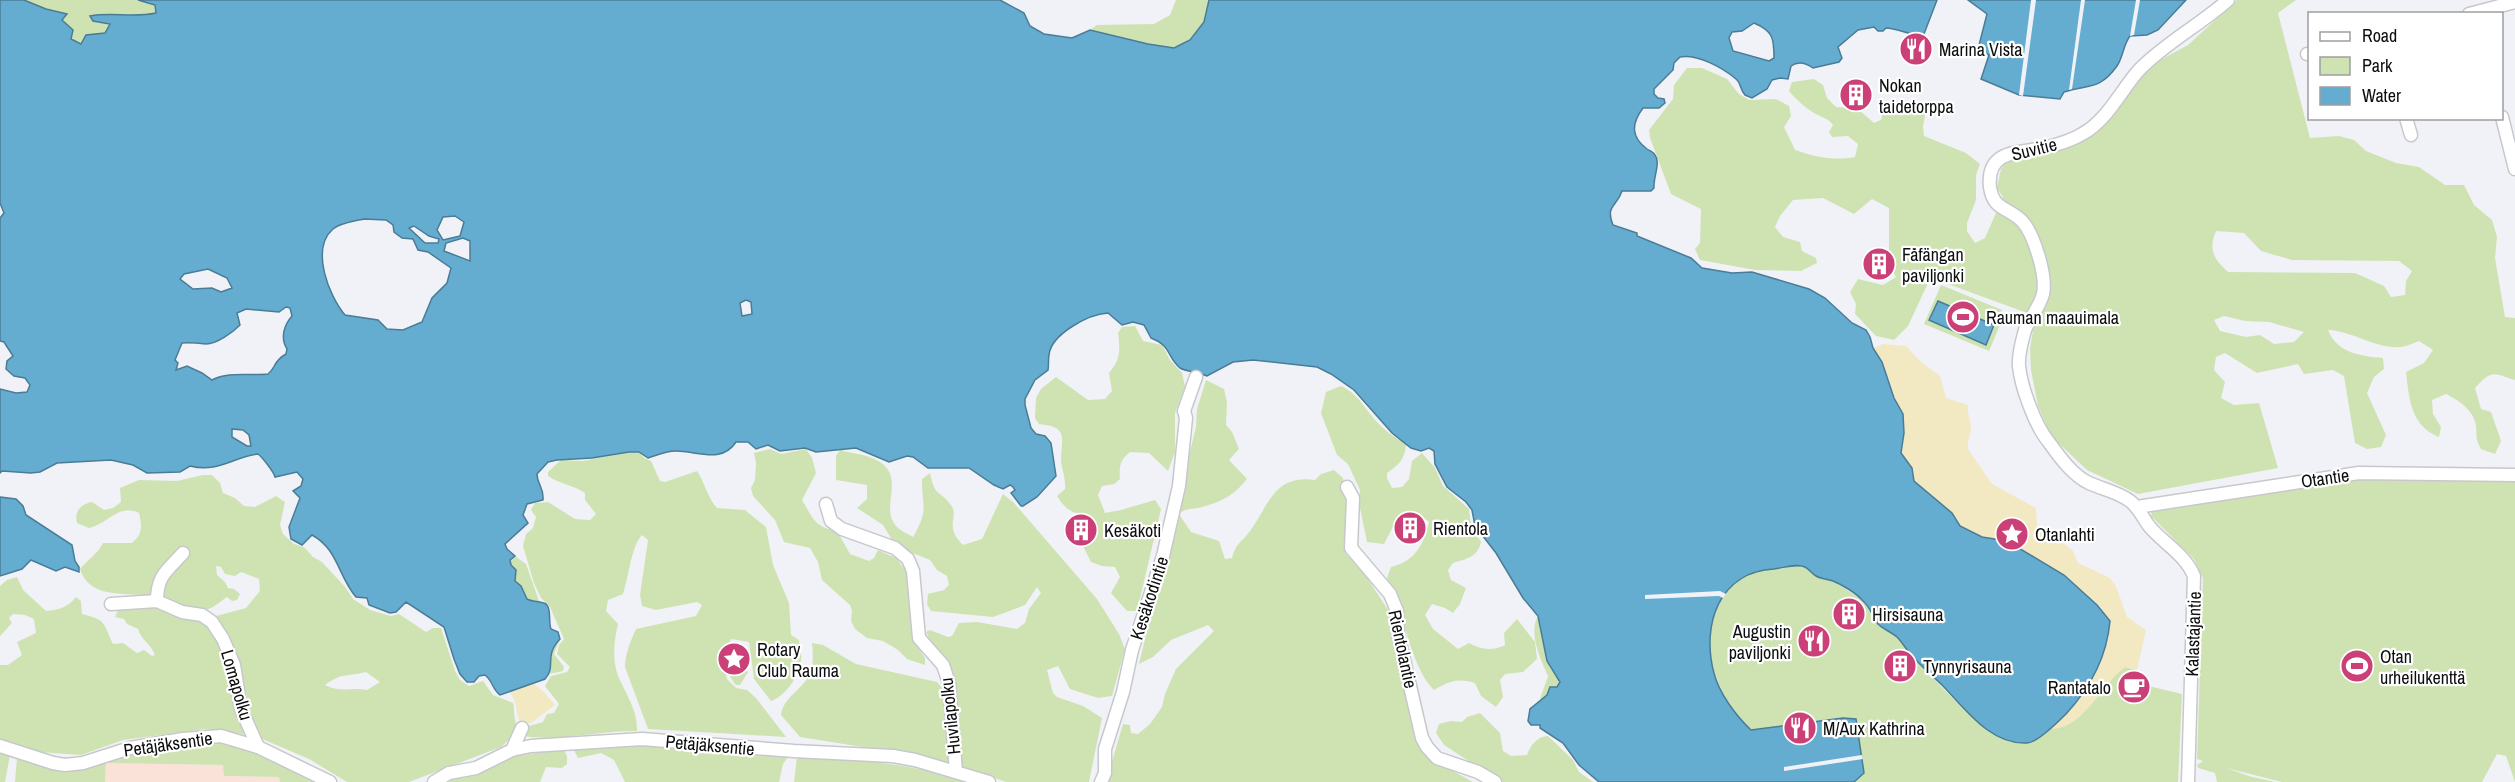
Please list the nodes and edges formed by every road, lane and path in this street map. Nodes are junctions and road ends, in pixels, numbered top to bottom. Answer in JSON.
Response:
{"nodes":[{"id":1,"x":2228,"y":0,"type":"edge"},
{"id":2,"x":2515,"y":2,"type":"edge"},
{"id":3,"x":2477,"y":12,"type":"edge"},
{"id":4,"x":2407,"y":120,"type":"edge"},
{"id":5,"x":2503,"y":120,"type":"edge"},
{"id":6,"x":2411,"y":135,"type":"dead end"},
{"id":7,"x":2515,"y":169,"type":"edge"},
{"id":8,"x":1196,"y":377,"type":"dead end"},
{"id":9,"x":2515,"y":475,"type":"edge"},
{"id":10,"x":1347,"y":487,"type":"dead end"},
{"id":11,"x":826,"y":504,"type":"dead end"},
{"id":12,"x":2137,"y":507,"type":"junction"},
{"id":13,"x":183,"y":553,"type":"dead end"},
{"id":14,"x":157,"y":601,"type":"junction"},
{"id":15,"x":111,"y":604,"type":"dead end"},
{"id":16,"x":522,"y":728,"type":"dead end"},
{"id":17,"x":0,"y":746,"type":"edge"},
{"id":18,"x":258,"y":747,"type":"junction"},
{"id":19,"x":512,"y":750,"type":"junction"},
{"id":20,"x":956,"y":772,"type":"junction"},
{"id":21,"x":330,"y":782,"type":"edge"},
{"id":22,"x":434,"y":782,"type":"edge"},
{"id":23,"x":989,"y":782,"type":"edge"},
{"id":24,"x":1101,"y":782,"type":"edge"},
{"id":25,"x":1495,"y":782,"type":"edge"},
{"id":26,"x":2188,"y":782,"type":"edge"}],
"edges":[{"from":1,"to":12,"type":"street","name":"Suvitie"},
{"from":2,"to":3,"type":"street"},
{"from":4,"to":6,"type":"street"},
{"from":5,"to":7,"type":"street"},
{"from":8,"to":24,"type":"street","name":"Kesäkodintie"},
{"from":9,"to":12,"type":"street","name":"Otantie"},
{"from":10,"to":25,"type":"street","name":"Rientolantie"},
{"from":11,"to":20,"type":"street","name":"Huvilapolku"},
{"from":12,"to":26,"type":"street","name":"Kalastajantie"},
{"from":13,"to":14,"type":"street"},
{"from":14,"to":15,"type":"street","name":"Lomapolku"},
{"from":14,"to":18,"type":"street","name":"Lomapolku"},
{"from":16,"to":19,"type":"street"},
{"from":17,"to":18,"type":"street","name":"Petäjäksentie"},
{"from":18,"to":21,"type":"street","name":"Petäjäksentie"},
{"from":19,"to":20,"type":"street","name":"Petäjäksentie"},
{"from":19,"to":22,"type":"street","name":"Petäjäksentie"},
{"from":20,"to":23,"type":"street","name":"Petäjäksentie"}]}
